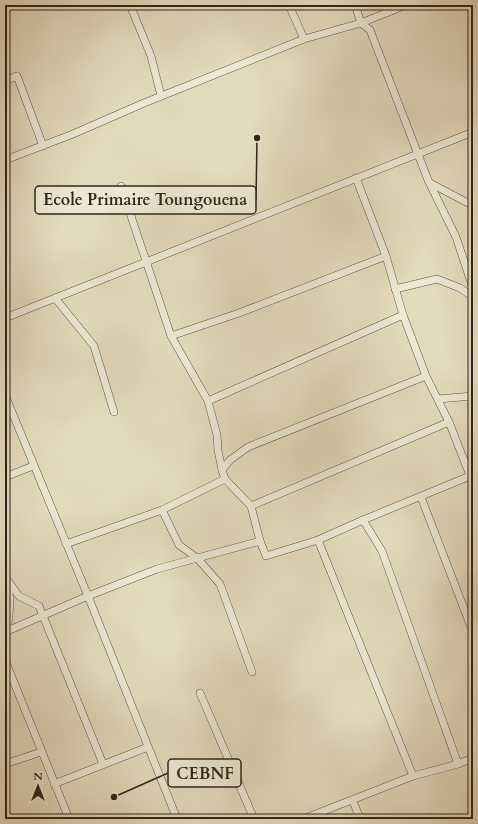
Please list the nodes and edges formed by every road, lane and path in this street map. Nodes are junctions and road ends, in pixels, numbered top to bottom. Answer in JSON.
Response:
{"nodes":[{"id":1,"x":130,"y":5,"type":"edge"},
{"id":2,"x":289,"y":5,"type":"edge"},
{"id":3,"x":355,"y":5,"type":"edge"},
{"id":4,"x":406,"y":5,"type":"edge"},
{"id":5,"x":361,"y":23,"type":"junction"},
{"id":6,"x":304,"y":39,"type":"junction"},
{"id":7,"x":5,"y":81,"type":"edge"},
{"id":8,"x":161,"y":96,"type":"junction"},
{"id":9,"x":473,"y":132,"type":"edge"},
{"id":10,"x":43,"y":146,"type":"junction"},
{"id":11,"x":417,"y":153,"type":"junction"},
{"id":12,"x":5,"y":160,"type":"edge"},
{"id":13,"x":356,"y":178,"type":"junction"},
{"id":14,"x":430,"y":183,"type":"junction"},
{"id":15,"x":121,"y":186,"type":"dead end"},
{"id":16,"x":473,"y":201,"type":"edge"},
{"id":17,"x":386,"y":256,"type":"junction"},
{"id":18,"x":146,"y":262,"type":"junction"},
{"id":19,"x":473,"y":288,"type":"edge"},
{"id":20,"x":395,"y":289,"type":"junction"},
{"id":21,"x":473,"y":297,"type":"edge"},
{"id":22,"x":54,"y":298,"type":"junction"},
{"id":23,"x":403,"y":315,"type":"junction"},
{"id":24,"x":5,"y":318,"type":"edge"},
{"id":25,"x":171,"y":336,"type":"junction"},
{"id":26,"x":426,"y":376,"type":"junction"},
{"id":27,"x":5,"y":395,"type":"edge"},
{"id":28,"x":473,"y":396,"type":"edge"},
{"id":29,"x":438,"y":399,"type":"junction"},
{"id":30,"x":208,"y":401,"type":"junction"},
{"id":31,"x":114,"y":412,"type":"dead end"},
{"id":32,"x":449,"y":422,"type":"junction"},
{"id":33,"x":33,"y":466,"type":"junction"},
{"id":34,"x":222,"y":470,"type":"junction"},
{"id":35,"x":5,"y":477,"type":"edge"},
{"id":36,"x":224,"y":479,"type":"junction"},
{"id":37,"x":472,"y":480,"type":"edge"},
{"id":38,"x":421,"y":497,"type":"junction"},
{"id":39,"x":251,"y":506,"type":"junction"},
{"id":40,"x":162,"y":510,"type":"junction"},
{"id":41,"x":363,"y":520,"type":"junction"},
{"id":42,"x":318,"y":540,"type":"junction"},
{"id":43,"x":260,"y":541,"type":"junction"},
{"id":44,"x":66,"y":544,"type":"junction"},
{"id":45,"x":197,"y":558,"type":"junction"},
{"id":46,"x":6,"y":578,"type":"edge"},
{"id":47,"x":88,"y":596,"type":"junction"},
{"id":48,"x":44,"y":616,"type":"junction"},
{"id":49,"x":6,"y":631,"type":"edge"},
{"id":50,"x":473,"y":632,"type":"edge"},
{"id":51,"x":5,"y":660,"type":"edge"},
{"id":52,"x":252,"y":672,"type":"dead end"},
{"id":53,"x":200,"y":693,"type":"dead end"},
{"id":54,"x":148,"y":746,"type":"junction"},
{"id":55,"x":41,"y":752,"type":"junction"},
{"id":56,"x":473,"y":758,"type":"edge"},
{"id":57,"x":5,"y":764,"type":"edge"},
{"id":58,"x":103,"y":764,"type":"junction"},
{"id":59,"x":458,"y":764,"type":"junction"},
{"id":60,"x":413,"y":776,"type":"junction"},
{"id":61,"x":54,"y":784,"type":"junction"},
{"id":62,"x":353,"y":801,"type":"junction"},
{"id":63,"x":68,"y":819,"type":"edge"},
{"id":64,"x":177,"y":819,"type":"edge"},
{"id":65,"x":254,"y":819,"type":"edge"},
{"id":66,"x":303,"y":819,"type":"edge"},
{"id":67,"x":360,"y":819,"type":"edge"}],
"edges":[{"from":1,"to":8,"type":"street"},
{"from":2,"to":6,"type":"street"},
{"from":3,"to":5,"type":"street"},
{"from":4,"to":5,"type":"street"},
{"from":5,"to":6,"type":"street"},
{"from":5,"to":11,"type":"street"},
{"from":6,"to":8,"type":"street"},
{"from":7,"to":10,"type":"street"},
{"from":8,"to":10,"type":"street"},
{"from":9,"to":11,"type":"street"},
{"from":10,"to":12,"type":"street"},
{"from":11,"to":13,"type":"street"},
{"from":11,"to":14,"type":"street"},
{"from":13,"to":17,"type":"street"},
{"from":13,"to":18,"type":"street"},
{"from":14,"to":16,"type":"street"},
{"from":14,"to":19,"type":"street"},
{"from":15,"to":18,"type":"street"},
{"from":17,"to":20,"type":"street"},
{"from":17,"to":25,"type":"street"},
{"from":18,"to":22,"type":"street"},
{"from":18,"to":25,"type":"street"},
{"from":20,"to":21,"type":"street"},
{"from":20,"to":23,"type":"street"},
{"from":22,"to":24,"type":"street"},
{"from":22,"to":31,"type":"street"},
{"from":23,"to":26,"type":"street"},
{"from":23,"to":30,"type":"street"},
{"from":25,"to":30,"type":"street"},
{"from":26,"to":29,"type":"street"},
{"from":26,"to":34,"type":"street"},
{"from":27,"to":33,"type":"street"},
{"from":28,"to":29,"type":"street"},
{"from":29,"to":32,"type":"street"},
{"from":30,"to":34,"type":"street"},
{"from":32,"to":37,"type":"street"},
{"from":32,"to":39,"type":"street"},
{"from":33,"to":35,"type":"street"},
{"from":33,"to":44,"type":"street"},
{"from":34,"to":36,"type":"street"},
{"from":36,"to":39,"type":"street"},
{"from":36,"to":40,"type":"street"},
{"from":37,"to":38,"type":"street"},
{"from":38,"to":41,"type":"street"},
{"from":38,"to":50,"type":"street"},
{"from":39,"to":43,"type":"street"},
{"from":40,"to":44,"type":"street"},
{"from":40,"to":45,"type":"street"},
{"from":41,"to":42,"type":"street"},
{"from":41,"to":59,"type":"street"},
{"from":42,"to":43,"type":"street"},
{"from":42,"to":60,"type":"street"},
{"from":43,"to":45,"type":"street"},
{"from":44,"to":47,"type":"street"},
{"from":45,"to":47,"type":"street"},
{"from":45,"to":52,"type":"street"},
{"from":46,"to":48,"type":"street"},
{"from":46,"to":49,"type":"street"},
{"from":47,"to":48,"type":"street"},
{"from":47,"to":54,"type":"street"},
{"from":48,"to":49,"type":"street"},
{"from":48,"to":58,"type":"street"},
{"from":51,"to":55,"type":"street"},
{"from":53,"to":65,"type":"street"},
{"from":54,"to":58,"type":"street"},
{"from":54,"to":64,"type":"street"},
{"from":55,"to":57,"type":"street"},
{"from":55,"to":61,"type":"street"},
{"from":56,"to":59,"type":"street"},
{"from":58,"to":61,"type":"street"},
{"from":59,"to":60,"type":"street"},
{"from":60,"to":62,"type":"street"},
{"from":61,"to":63,"type":"street"},
{"from":62,"to":66,"type":"street"},
{"from":62,"to":67,"type":"street"}]}
